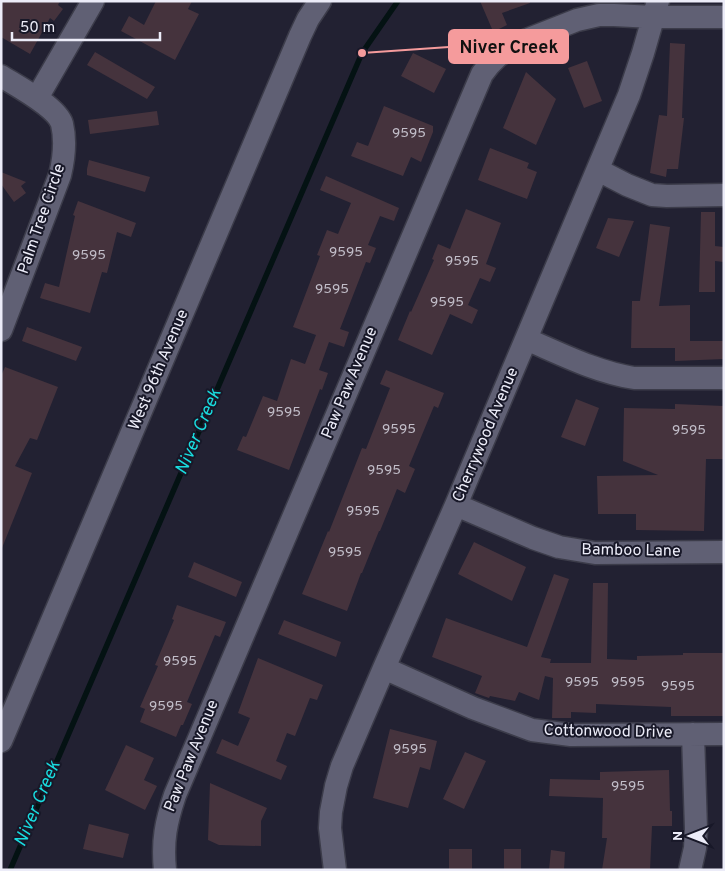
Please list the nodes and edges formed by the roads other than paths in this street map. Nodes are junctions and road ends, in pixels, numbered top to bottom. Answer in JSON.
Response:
{"nodes":[{"id":1,"x":93,"y":1,"type":"edge"},
{"id":2,"x":320,"y":1,"type":"edge"},
{"id":3,"x":655,"y":9,"type":"edge"},
{"id":4,"x":724,"y":17,"type":"edge"},
{"id":5,"x":1,"y":76,"type":"edge"},
{"id":6,"x":36,"y":98,"type":"junction"},
{"id":7,"x":598,"y":170,"type":"junction"},
{"id":8,"x":724,"y":195,"type":"edge"},
{"id":9,"x":4,"y":318,"type":"edge"},
{"id":10,"x":526,"y":340,"type":"junction"},
{"id":11,"x":724,"y":378,"type":"edge"},
{"id":12,"x":456,"y":505,"type":"junction"},
{"id":13,"x":724,"y":552,"type":"edge"},
{"id":14,"x":384,"y":668,"type":"junction"},
{"id":15,"x":693,"y":734,"type":"junction"},
{"id":16,"x":724,"y":734,"type":"edge"},
{"id":17,"x":1,"y":742,"type":"edge"},
{"id":18,"x":165,"y":870,"type":"edge"},
{"id":19,"x":335,"y":870,"type":"edge"},
{"id":20,"x":690,"y":870,"type":"edge"}],
"edges":[{"from":1,"to":6,"type":"street"},
{"from":2,"to":17,"type":"street","name":"West 96th Avenue"},
{"from":3,"to":4,"type":"street","name":"Paw Paw Avenue"},
{"from":3,"to":7,"type":"street","name":"Cherrywood Avenue"},
{"from":3,"to":18,"type":"street","name":"Paw Paw Avenue"},
{"from":5,"to":6,"type":"street","name":"Palm Tree Circle"},
{"from":6,"to":9,"type":"street","name":"Palm Tree Circle"},
{"from":7,"to":8,"type":"street"},
{"from":7,"to":10,"type":"street","name":"Cherrywood Avenue"},
{"from":10,"to":11,"type":"street"},
{"from":10,"to":12,"type":"street","name":"Cherrywood Avenue"},
{"from":12,"to":13,"type":"street","name":"Bamboo Lane"},
{"from":12,"to":14,"type":"street","name":"Cherrywood Avenue"},
{"from":14,"to":15,"type":"street","name":"Cottonwood Drive"},
{"from":14,"to":19,"type":"street","name":"Cherrywood Avenue"},
{"from":15,"to":16,"type":"street","name":"Cottonwood Drive"},
{"from":15,"to":20,"type":"street"}]}
